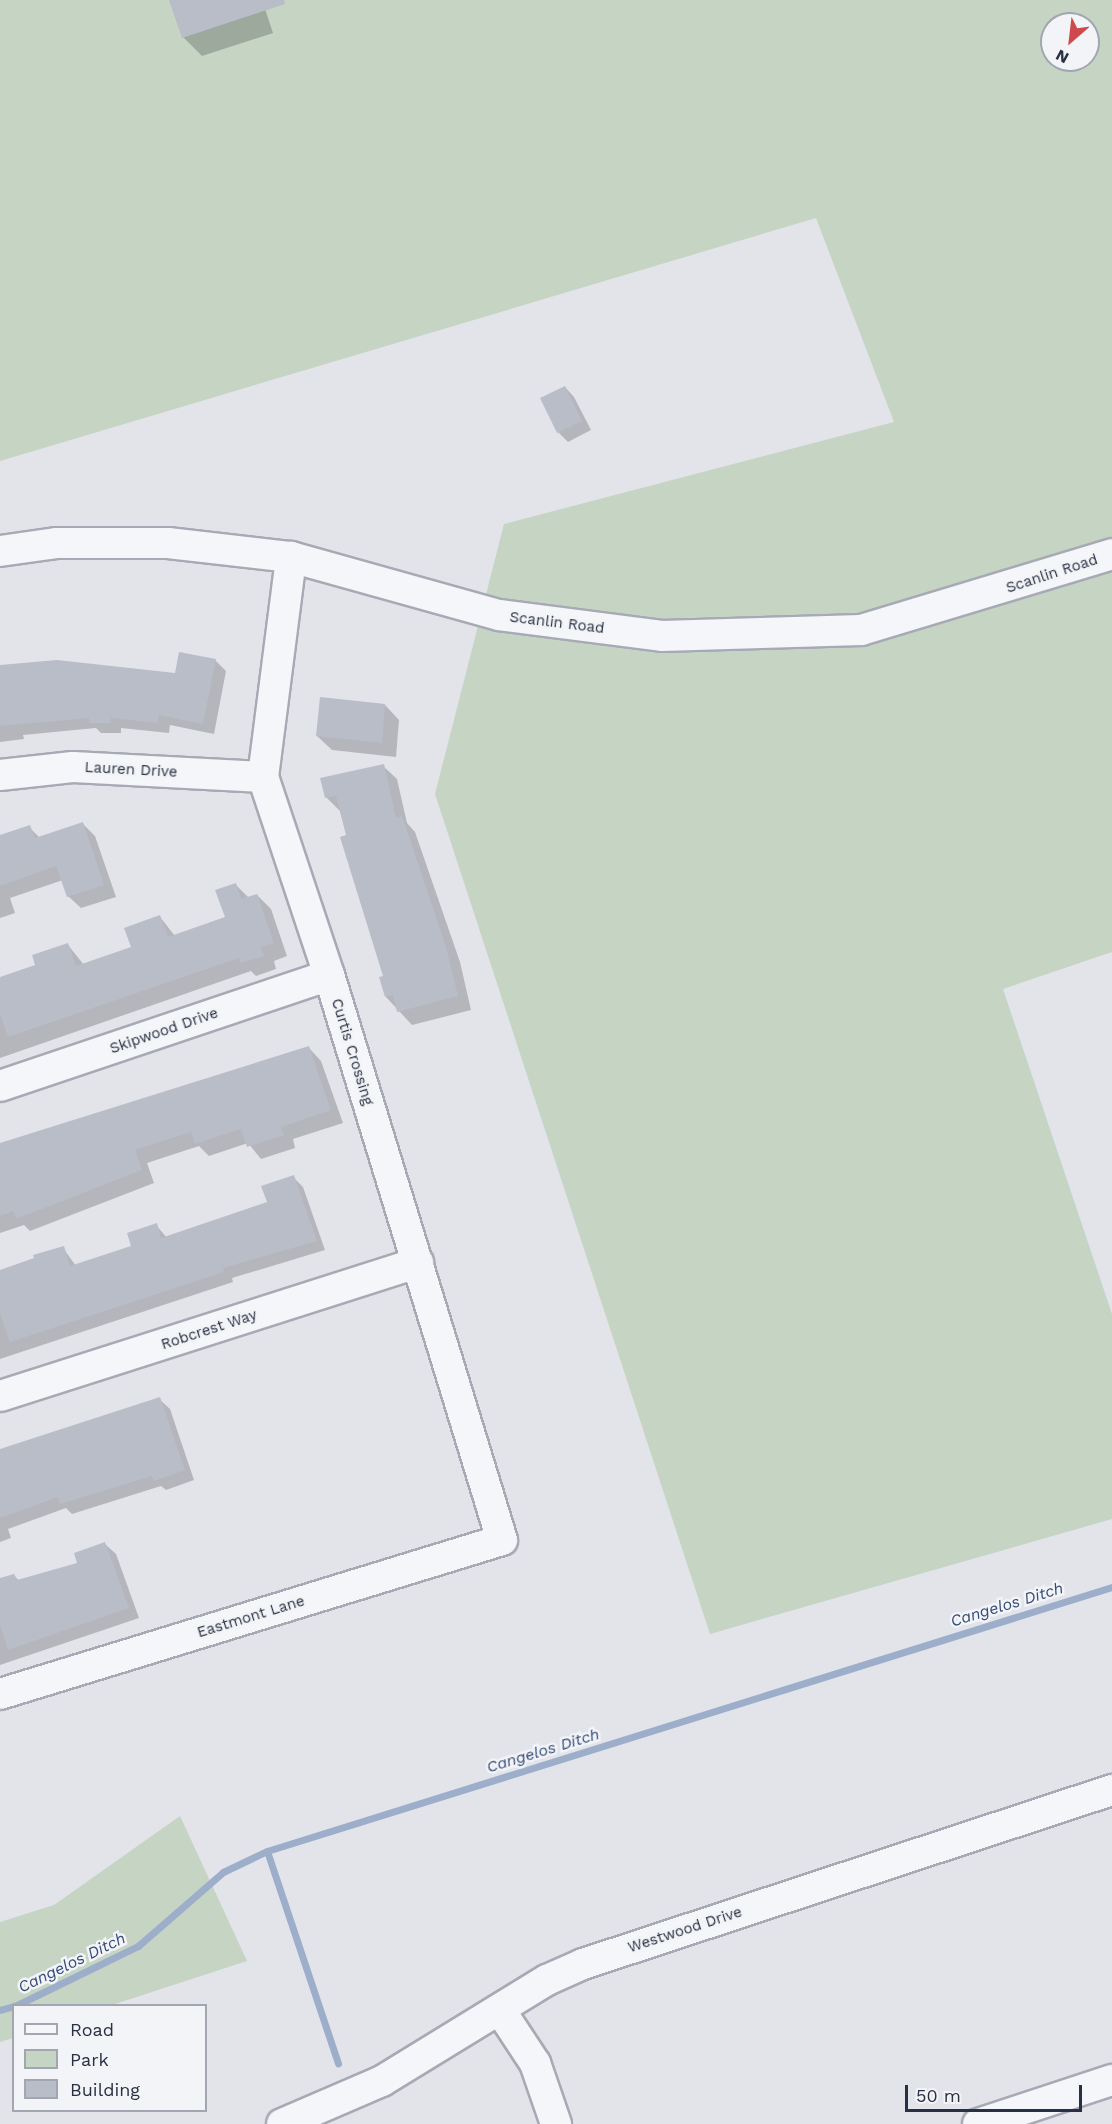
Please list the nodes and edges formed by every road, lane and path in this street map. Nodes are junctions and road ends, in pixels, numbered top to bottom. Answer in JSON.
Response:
{"nodes":[{"id":1,"x":0,"y":551,"type":"edge"},
{"id":2,"x":1112,"y":554,"type":"edge"},
{"id":3,"x":291,"y":557,"type":"junction"},
{"id":4,"x":0,"y":775,"type":"edge"},
{"id":5,"x":263,"y":777,"type":"junction"},
{"id":6,"x":328,"y":975,"type":"junction"},
{"id":7,"x":0,"y":1086,"type":"edge"},
{"id":8,"x":418,"y":1263,"type":"junction"},
{"id":9,"x":0,"y":1396,"type":"edge"},
{"id":10,"x":502,"y":1540,"type":"joint"},
{"id":11,"x":0,"y":1694,"type":"edge"},
{"id":12,"x":1112,"y":1790,"type":"edge"},
{"id":13,"x":501,"y":2010,"type":"junction"},
{"id":14,"x":1112,"y":2080,"type":"edge"},
{"id":15,"x":282,"y":2124,"type":"edge"},
{"id":16,"x":556,"y":2124,"type":"edge"},
{"id":17,"x":978,"y":2124,"type":"edge"}],
"edges":[{"from":1,"to":3,"type":"street","name":"Scanlin Road"},
{"from":2,"to":3,"type":"street","name":"Scanlin Road"},
{"from":3,"to":5,"type":"street","name":"Curtis Crossing"},
{"from":4,"to":5,"type":"street","name":"Lauren Drive"},
{"from":5,"to":6,"type":"street","name":"Curtis Crossing"},
{"from":6,"to":7,"type":"street","name":"Skipwood Drive"},
{"from":6,"to":8,"type":"street","name":"Curtis Crossing"},
{"from":8,"to":9,"type":"street","name":"Robcrest Way"},
{"from":8,"to":10,"type":"street","name":"Curtis Crossing"},
{"from":10,"to":11,"type":"street","name":"Eastmont Lane"},
{"from":12,"to":13,"type":"street","name":"Westwood Drive"},
{"from":13,"to":15,"type":"street","name":"Westwood Drive"},
{"from":13,"to":16,"type":"street"},
{"from":14,"to":17,"type":"street"}]}
